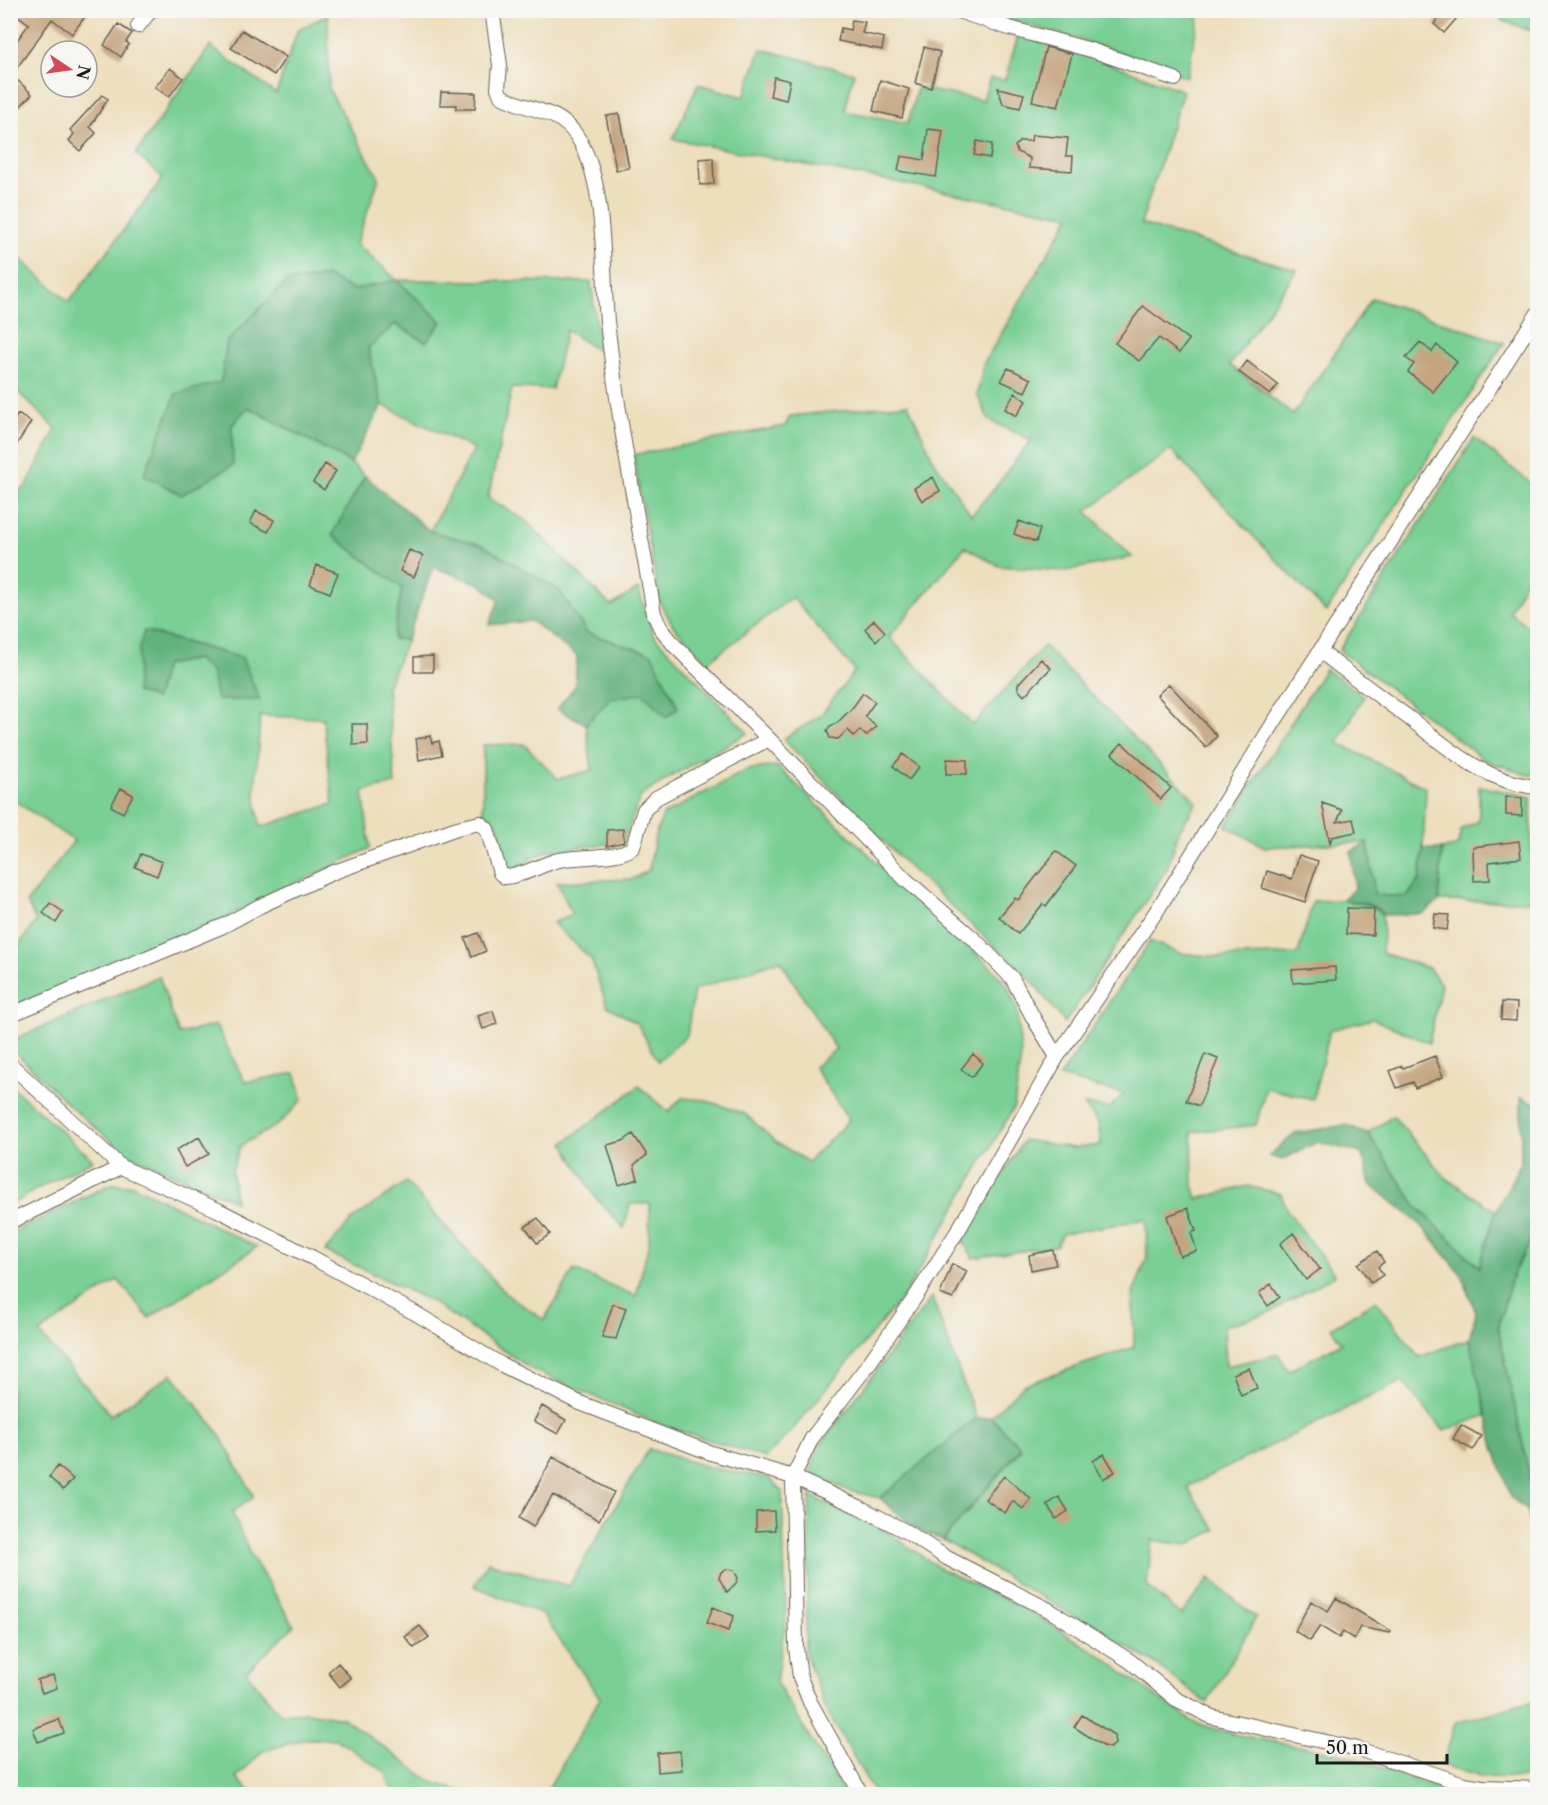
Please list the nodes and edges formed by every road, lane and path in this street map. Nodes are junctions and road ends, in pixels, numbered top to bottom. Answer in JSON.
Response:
{"nodes":[{"id":1,"x":152,"y":10,"type":"edge"},
{"id":2,"x":492,"y":10,"type":"edge"},
{"id":3,"x":954,"y":10,"type":"edge"},
{"id":4,"x":138,"y":26,"type":"dead end"},
{"id":5,"x":1175,"y":79,"type":"dead end"},
{"id":6,"x":1538,"y":313,"type":"edge"},
{"id":7,"x":1320,"y":651,"type":"junction"},
{"id":8,"x":769,"y":739,"type":"junction"},
{"id":9,"x":1538,"y":787,"type":"edge"},
{"id":10,"x":10,"y":1015,"type":"edge"},
{"id":11,"x":1057,"y":1057,"type":"junction"},
{"id":12,"x":10,"y":1065,"type":"edge"},
{"id":13,"x":121,"y":1167,"type":"junction"},
{"id":14,"x":10,"y":1221,"type":"edge"},
{"id":15,"x":793,"y":1477,"type":"junction"},
{"id":16,"x":1538,"y":1789,"type":"edge"},
{"id":17,"x":861,"y":1794,"type":"edge"}],
"edges":[{"from":1,"to":4,"type":"street"},
{"from":2,"to":8,"type":"street"},
{"from":3,"to":5,"type":"street"},
{"from":6,"to":7,"type":"street"},
{"from":7,"to":9,"type":"street"},
{"from":7,"to":11,"type":"street"},
{"from":8,"to":10,"type":"street"},
{"from":8,"to":11,"type":"street"},
{"from":11,"to":15,"type":"street"},
{"from":12,"to":13,"type":"street"},
{"from":13,"to":14,"type":"street"},
{"from":13,"to":15,"type":"street"},
{"from":15,"to":16,"type":"street"},
{"from":15,"to":17,"type":"street"}]}
